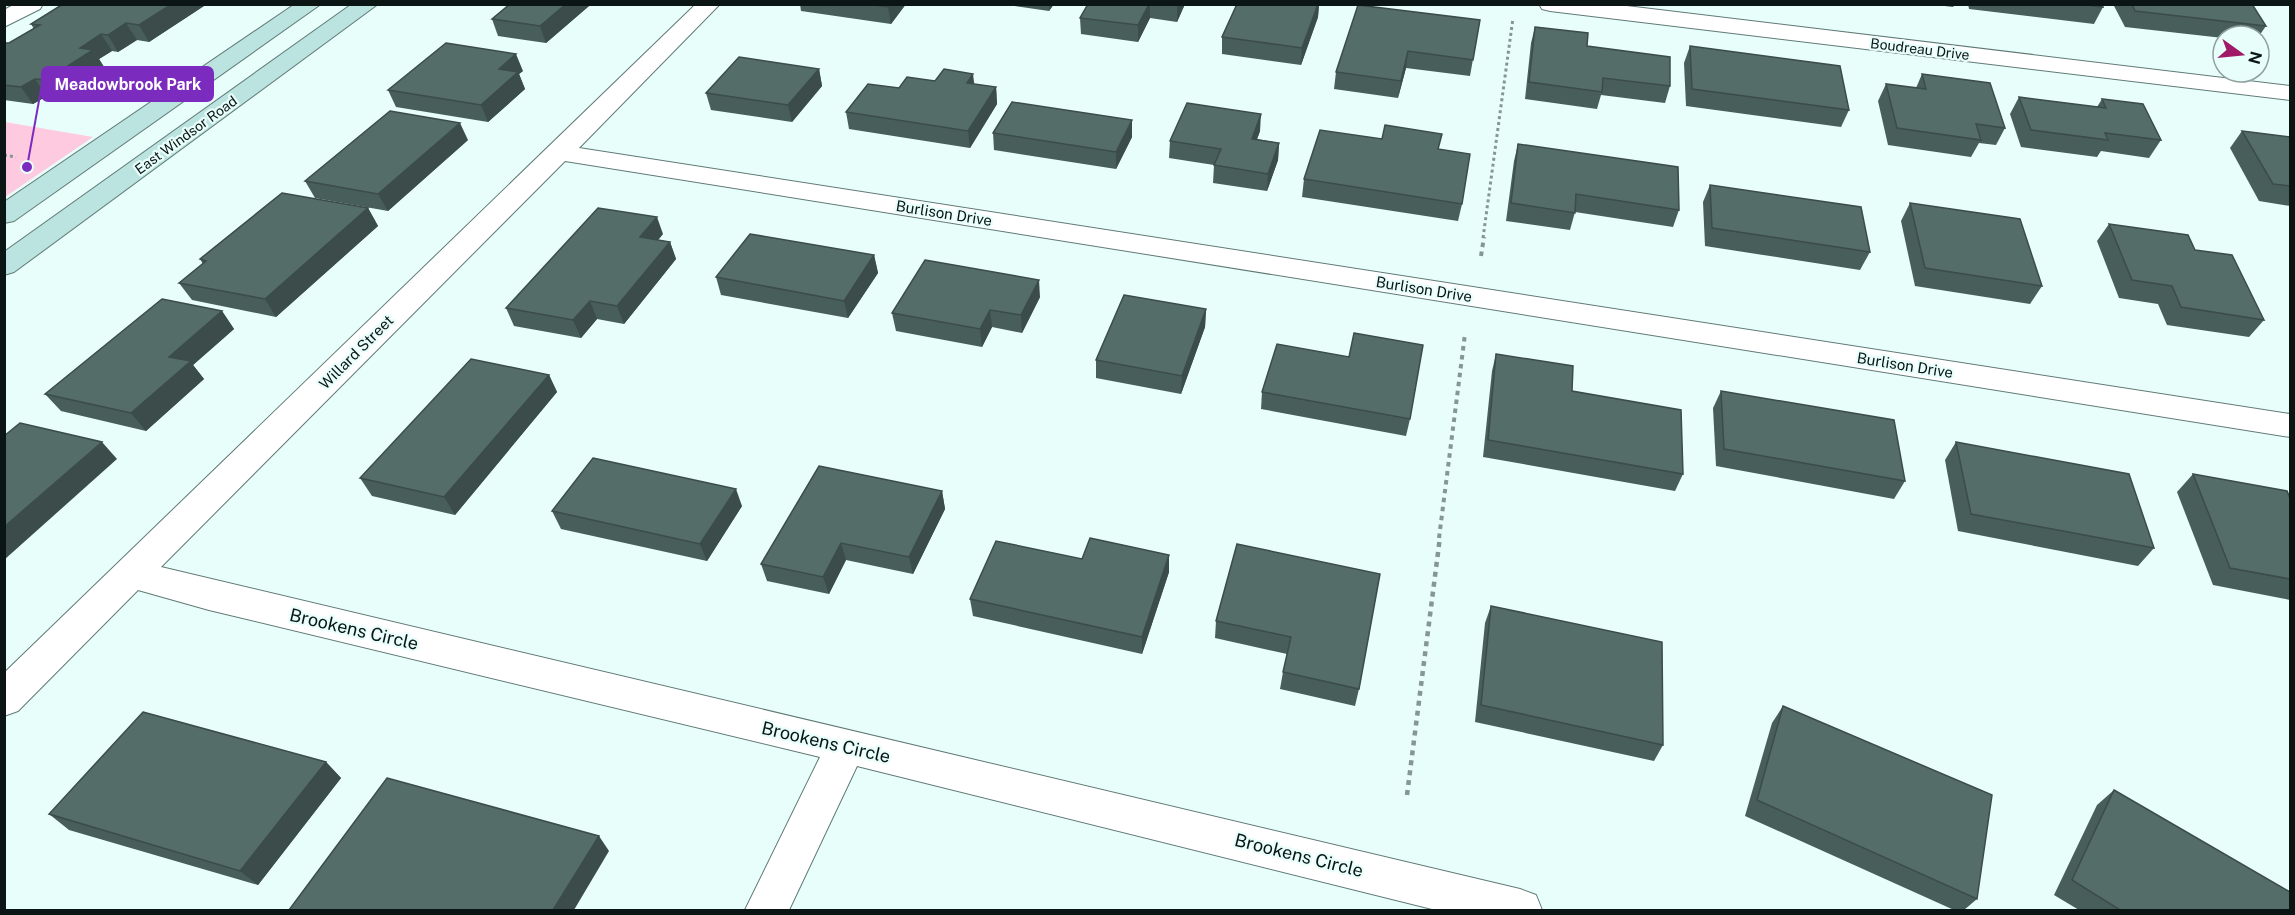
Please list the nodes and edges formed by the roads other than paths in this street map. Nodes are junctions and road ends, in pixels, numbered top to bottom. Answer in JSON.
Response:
{"nodes":[{"id":1,"x":32,"y":4,"type":"edge"},
{"id":2,"x":310,"y":4,"type":"edge"},
{"id":3,"x":367,"y":4,"type":"edge"},
{"id":4,"x":709,"y":4,"type":"edge"},
{"id":5,"x":1550,"y":4,"type":"edge"},
{"id":6,"x":4,"y":20,"type":"edge"},
{"id":7,"x":2290,"y":93,"type":"edge"},
{"id":8,"x":558,"y":152,"type":"junction"},
{"id":9,"x":4,"y":215,"type":"edge"},
{"id":10,"x":4,"y":266,"type":"edge"},
{"id":11,"x":2290,"y":426,"type":"edge"},
{"id":12,"x":133,"y":573,"type":"junction"},
{"id":13,"x":4,"y":699,"type":"edge"},
{"id":14,"x":846,"y":746,"type":"junction"},
{"id":15,"x":767,"y":910,"type":"edge"},
{"id":16,"x":1520,"y":910,"type":"edge"}],
"edges":[{"from":1,"to":6,"type":"street"},
{"from":2,"to":9,"type":"main road"},
{"from":3,"to":10,"type":"main road","name":"East Windsor Road"},
{"from":4,"to":8,"type":"street","name":"Willard Street"},
{"from":5,"to":7,"type":"street","name":"Boudreau Drive"},
{"from":8,"to":11,"type":"street","name":"Burlison Drive"},
{"from":8,"to":12,"type":"street","name":"Willard Street"},
{"from":12,"to":13,"type":"street","name":"Willard Street"},
{"from":12,"to":14,"type":"street","name":"Brookens Circle"},
{"from":14,"to":15,"type":"street"},
{"from":14,"to":16,"type":"street","name":"Brookens Circle"}]}
